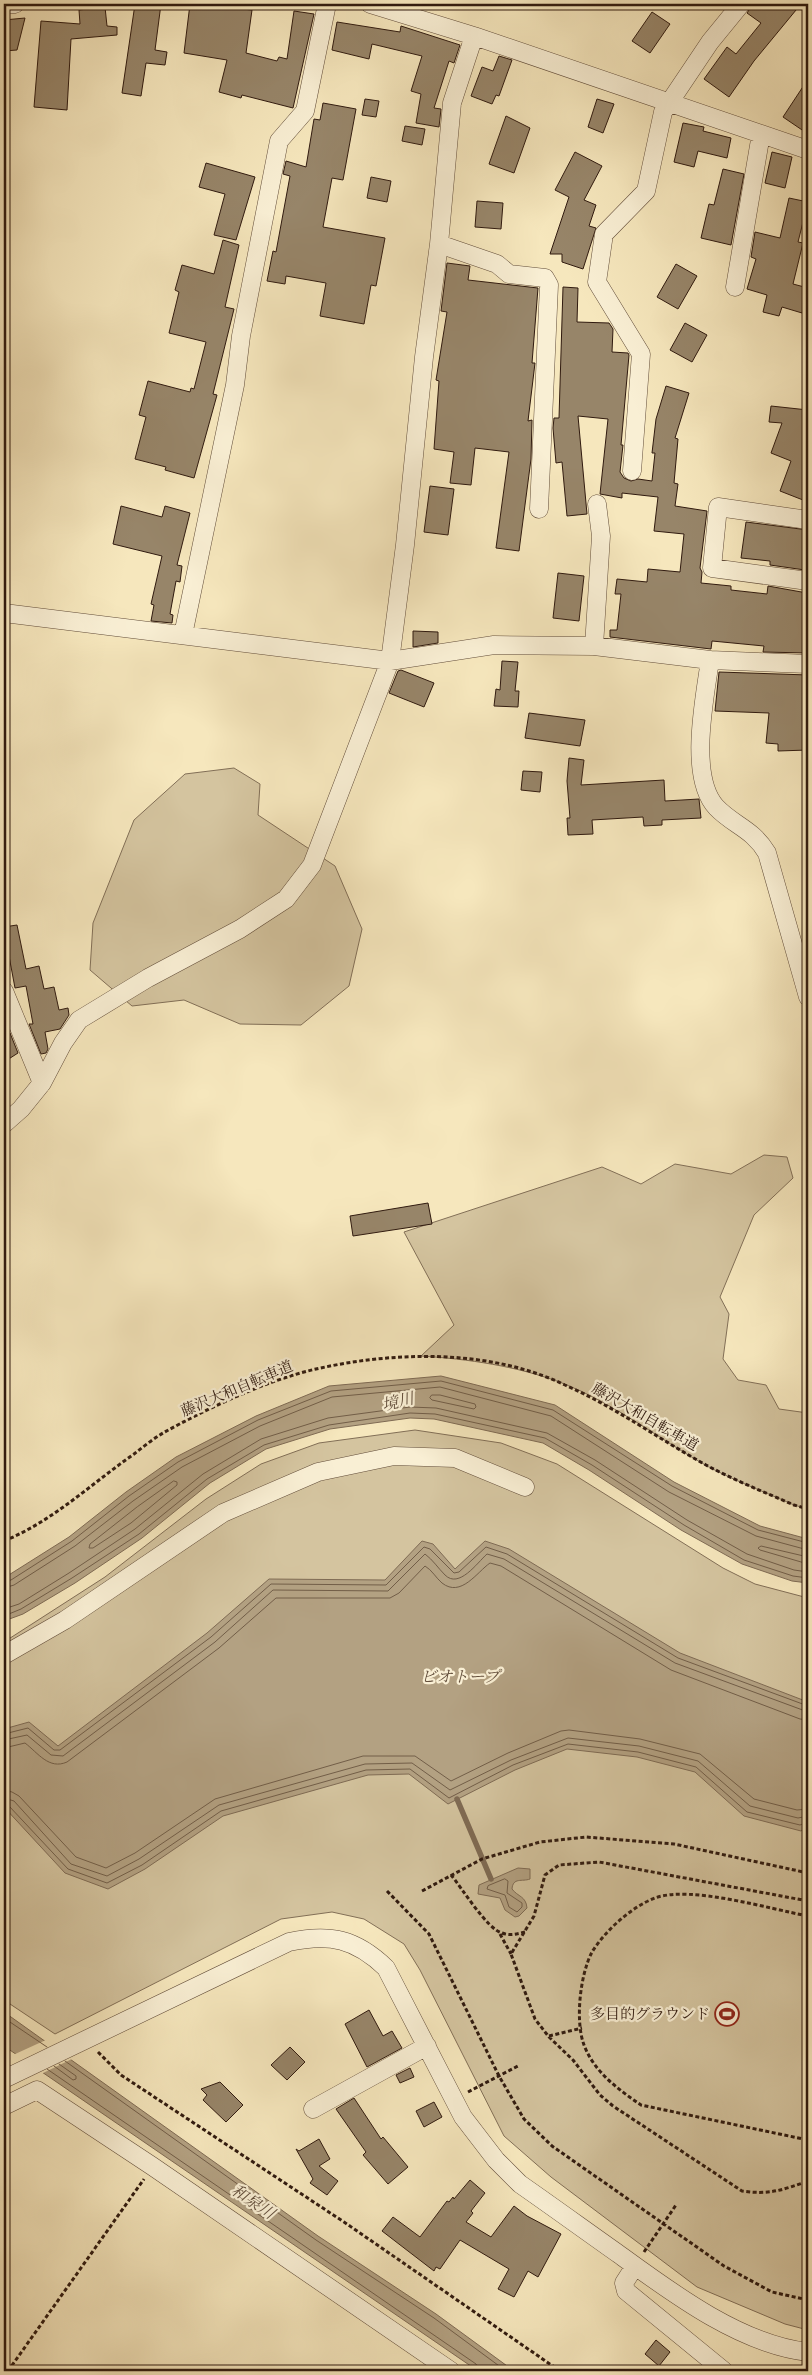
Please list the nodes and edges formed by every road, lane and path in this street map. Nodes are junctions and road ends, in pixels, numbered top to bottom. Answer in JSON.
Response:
{"nodes":[{"id":1,"x":4,"y":4,"type":"edge"},
{"id":2,"x":15,"y":4,"type":"edge"},
{"id":3,"x":326,"y":4,"type":"edge"},
{"id":4,"x":373,"y":4,"type":"edge"},
{"id":5,"x":741,"y":4,"type":"edge"},
{"id":6,"x":474,"y":36,"type":"junction"},
{"id":7,"x":669,"y":102,"type":"junction"},
{"id":8,"x":761,"y":134,"type":"junction"},
{"id":9,"x":808,"y":150,"type":"edge"},
{"id":10,"x":439,"y":244,"type":"junction"},
{"id":11,"x":735,"y":287,"type":"dead end"},
{"id":12,"x":632,"y":471,"type":"dead end"},
{"id":13,"x":597,"y":504,"type":"dead end"},
{"id":14,"x":539,"y":508,"type":"dead end"},
{"id":15,"x":808,"y":520,"type":"edge"},
{"id":16,"x":808,"y":581,"type":"edge"},
{"id":17,"x":4,"y":613,"type":"edge"},
{"id":18,"x":183,"y":635,"type":"junction"},
{"id":19,"x":594,"y":646,"type":"junction"},
{"id":20,"x":710,"y":660,"type":"junction"},
{"id":21,"x":390,"y":661,"type":"junction"},
{"id":22,"x":808,"y":664,"type":"edge"},
{"id":23,"x":4,"y":991,"type":"edge"},
{"id":24,"x":808,"y":997,"type":"edge"},
{"id":25,"x":42,"y":1082,"type":"junction"},
{"id":26,"x":4,"y":1124,"type":"edge"},
{"id":27,"x":525,"y":1487,"type":"dead end"},
{"id":28,"x":808,"y":1508,"type":"edge"},
{"id":29,"x":4,"y":1541,"type":"edge"},
{"id":30,"x":4,"y":1655,"type":"edge"},
{"id":31,"x":808,"y":1873,"type":"edge"},
{"id":32,"x":451,"y":1875,"type":"junction"},
{"id":33,"x":387,"y":1891,"type":"dead end"},
{"id":34,"x":422,"y":1891,"type":"dead end"},
{"id":35,"x":808,"y":1901,"type":"edge"},
{"id":36,"x":808,"y":1916,"type":"edge"},
{"id":37,"x":525,"y":1932,"type":"junction"},
{"id":38,"x":500,"y":1933,"type":"junction"},
{"id":39,"x":511,"y":1954,"type":"junction"},
{"id":40,"x":582,"y":2028,"type":"junction"},
{"id":41,"x":549,"y":2036,"type":"junction"},
{"id":42,"x":427,"y":2046,"type":"junction"},
{"id":43,"x":94,"y":2048,"type":"dead end"},
{"id":44,"x":518,"y":2066,"type":"dead end"},
{"id":45,"x":499,"y":2076,"type":"junction"},
{"id":46,"x":4,"y":2079,"type":"edge"},
{"id":47,"x":454,"y":2100,"type":"junction"},
{"id":48,"x":4,"y":2106,"type":"edge"},
{"id":49,"x":313,"y":2109,"type":"dead end"},
{"id":50,"x":808,"y":2140,"type":"edge"},
{"id":51,"x":152,"y":2166,"type":"junction"},
{"id":52,"x":808,"y":2181,"type":"edge"},
{"id":53,"x":676,"y":2205,"type":"dead end"},
{"id":54,"x":663,"y":2224,"type":"junction"},
{"id":55,"x":635,"y":2266,"type":"junction"},
{"id":56,"x":808,"y":2300,"type":"edge"},
{"id":57,"x":808,"y":2352,"type":"edge"},
{"id":58,"x":8,"y":2371,"type":"edge"},
{"id":59,"x":451,"y":2371,"type":"edge"},
{"id":60,"x":560,"y":2371,"type":"edge"},
{"id":61,"x":724,"y":2371,"type":"edge"}],
"edges":[{"from":1,"to":2,"type":"street"},
{"from":3,"to":18,"type":"street"},
{"from":4,"to":6,"type":"street"},
{"from":5,"to":7,"type":"street"},
{"from":6,"to":7,"type":"street"},
{"from":6,"to":10,"type":"street"},
{"from":7,"to":8,"type":"street"},
{"from":7,"to":12,"type":"street"},
{"from":8,"to":9,"type":"street"},
{"from":8,"to":11,"type":"street"},
{"from":10,"to":14,"type":"street"},
{"from":10,"to":21,"type":"street"},
{"from":13,"to":19,"type":"street"},
{"from":15,"to":16,"type":"street"},
{"from":17,"to":18,"type":"street"},
{"from":18,"to":21,"type":"street"},
{"from":19,"to":20,"type":"street"},
{"from":19,"to":21,"type":"street"},
{"from":20,"to":22,"type":"street"},
{"from":20,"to":24,"type":"street"},
{"from":21,"to":25,"type":"street"},
{"from":23,"to":25,"type":"street"},
{"from":25,"to":26,"type":"street"},
{"from":27,"to":30,"type":"street"},
{"from":28,"to":29,"type":"path","name":"藤沢大和自転車道"},
{"from":31,"to":32,"type":"path"},
{"from":32,"to":34,"type":"path"},
{"from":32,"to":38,"type":"path"},
{"from":33,"to":45,"type":"path"},
{"from":35,"to":37,"type":"path"},
{"from":36,"to":40,"type":"path"},
{"from":37,"to":38,"type":"path"},
{"from":37,"to":39,"type":"path"},
{"from":38,"to":39,"type":"path"},
{"from":39,"to":41,"type":"path"},
{"from":40,"to":41,"type":"path"},
{"from":40,"to":50,"type":"path"},
{"from":41,"to":52,"type":"path"},
{"from":42,"to":46,"type":"street"},
{"from":42,"to":47,"type":"street"},
{"from":42,"to":49,"type":"street"},
{"from":43,"to":60,"type":"path"},
{"from":44,"to":45,"type":"path"},
{"from":45,"to":47,"type":"path"},
{"from":45,"to":54,"type":"path"},
{"from":47,"to":55,"type":"street"},
{"from":48,"to":51,"type":"street"},
{"from":51,"to":58,"type":"path"},
{"from":51,"to":59,"type":"street"},
{"from":53,"to":54,"type":"path"},
{"from":54,"to":55,"type":"path"},
{"from":54,"to":56,"type":"path"},
{"from":55,"to":57,"type":"street"},
{"from":55,"to":61,"type":"street"}]}
